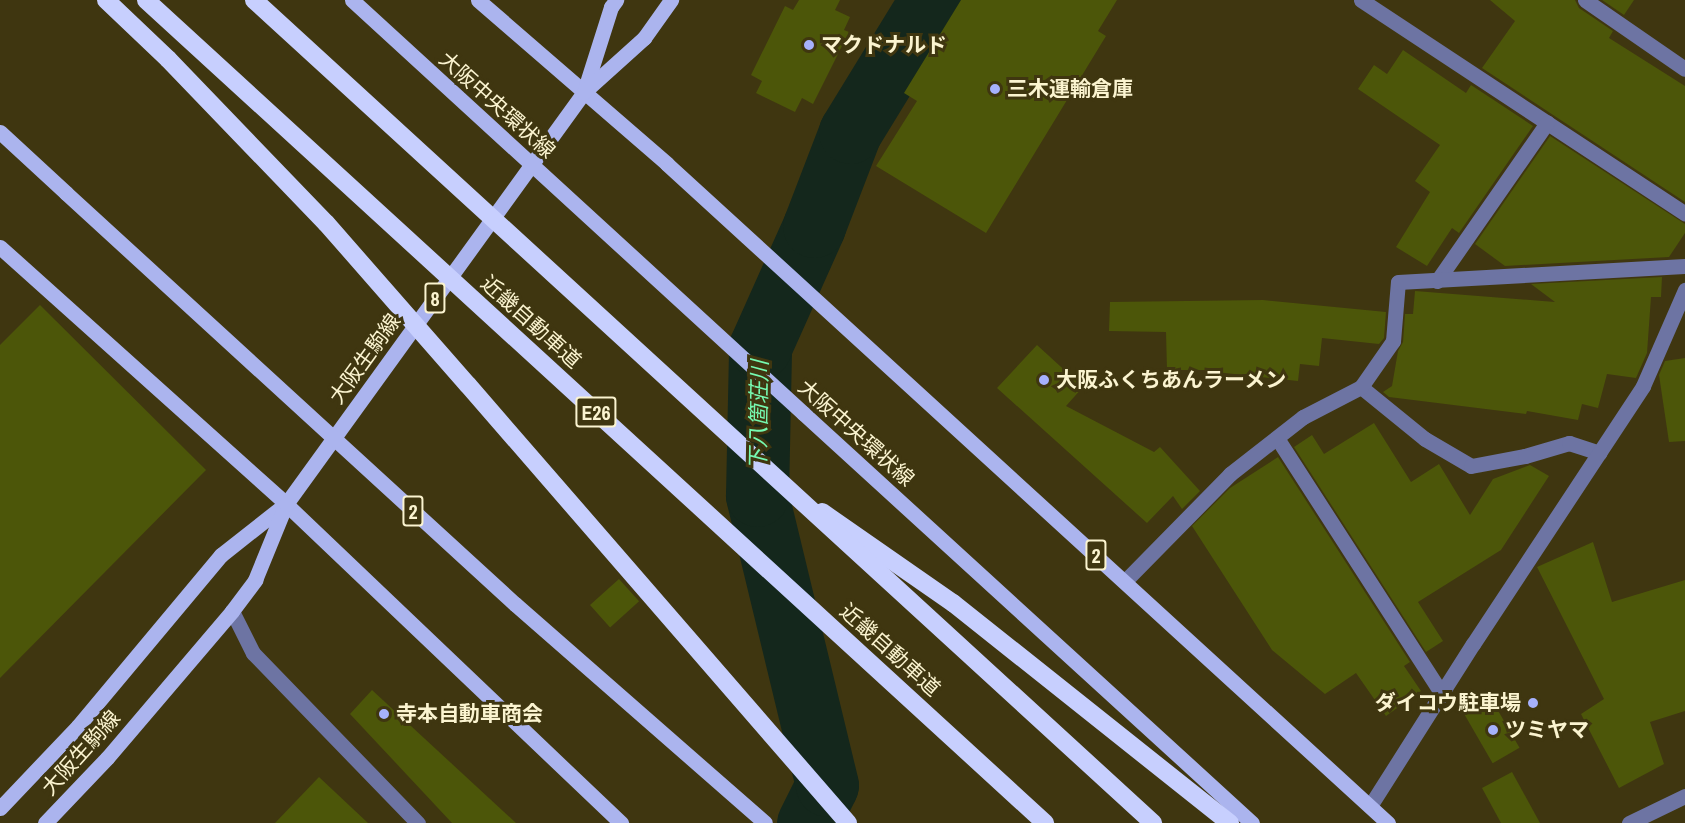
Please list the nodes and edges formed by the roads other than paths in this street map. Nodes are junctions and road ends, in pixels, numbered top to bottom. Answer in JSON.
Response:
{"nodes":[{"id":1,"x":106,"y":0,"type":"edge"},
{"id":2,"x":146,"y":0,"type":"edge"},
{"id":3,"x":254,"y":0,"type":"edge"},
{"id":4,"x":352,"y":0,"type":"edge"},
{"id":5,"x":478,"y":0,"type":"edge"},
{"id":6,"x":616,"y":0,"type":"edge"},
{"id":7,"x":670,"y":0,"type":"edge"},
{"id":8,"x":1361,"y":0,"type":"edge"},
{"id":9,"x":1585,"y":0,"type":"edge"},
{"id":10,"x":1685,"y":69,"type":"edge"},
{"id":11,"x":584,"y":92,"type":"junction"},
{"id":12,"x":1547,"y":123,"type":"junction"},
{"id":13,"x":0,"y":132,"type":"edge"},
{"id":14,"x":1685,"y":214,"type":"edge"},
{"id":15,"x":0,"y":247,"type":"edge"},
{"id":16,"x":1685,"y":266,"type":"edge"},
{"id":17,"x":1437,"y":281,"type":"junction"},
{"id":18,"x":1685,"y":290,"type":"edge"},
{"id":19,"x":1361,"y":387,"type":"junction"},
{"id":20,"x":1277,"y":438,"type":"junction"},
{"id":21,"x":1599,"y":453,"type":"junction"},
{"id":22,"x":788,"y":489,"type":"junction"},
{"id":23,"x":286,"y":504,"type":"junction"},
{"id":24,"x":1125,"y":582,"type":"junction"},
{"id":25,"x":232,"y":611,"type":"junction"},
{"id":26,"x":1442,"y":694,"type":"junction"},
{"id":27,"x":1685,"y":796,"type":"edge"},
{"id":28,"x":1370,"y":806,"type":"junction"},
{"id":29,"x":0,"y":808,"type":"edge"},
{"id":30,"x":45,"y":823,"type":"edge"},
{"id":31,"x":418,"y":823,"type":"edge"},
{"id":32,"x":621,"y":823,"type":"edge"},
{"id":33,"x":765,"y":823,"type":"edge"},
{"id":34,"x":848,"y":823,"type":"edge"},
{"id":35,"x":1045,"y":823,"type":"edge"},
{"id":36,"x":1153,"y":823,"type":"edge"},
{"id":37,"x":1230,"y":823,"type":"edge"},
{"id":38,"x":1252,"y":823,"type":"edge"},
{"id":39,"x":1388,"y":823,"type":"edge"},
{"id":40,"x":1629,"y":823,"type":"edge"}],
"edges":[{"from":1,"to":34,"type":"highway","bridge":true},
{"from":2,"to":35,"type":"highway","name":"近畿自動車道","number":"E26","bridge":true},
{"from":3,"to":22,"type":"highway","bridge":true},
{"from":4,"to":38,"type":"main road","name":"大阪中央環状線","bridge":true},
{"from":5,"to":11,"type":"main road","number":"2"},
{"from":6,"to":11,"type":"main road","name":"大阪生駒線","number":"8"},
{"from":7,"to":11,"type":"main road","name":"大阪生駒線","number":"8"},
{"from":8,"to":12,"type":"street"},
{"from":9,"to":10,"type":"street"},
{"from":11,"to":23,"type":"main road","name":"大阪生駒線","number":"8"},
{"from":11,"to":24,"type":"main road","number":"2"},
{"from":12,"to":14,"type":"street"},
{"from":12,"to":17,"type":"street"},
{"from":13,"to":33,"type":"main road","number":"2","bridge":true},
{"from":15,"to":23,"type":"main road"},
{"from":16,"to":17,"type":"street"},
{"from":17,"to":19,"type":"street"},
{"from":18,"to":21,"type":"street"},
{"from":19,"to":20,"type":"street"},
{"from":19,"to":21,"type":"street"},
{"from":20,"to":24,"type":"street"},
{"from":20,"to":26,"type":"street"},
{"from":21,"to":26,"type":"street"},
{"from":22,"to":36,"type":"highway","bridge":true},
{"from":22,"to":37,"type":"highway","bridge":true},
{"from":23,"to":25,"type":"main road","name":"大阪生駒線","number":"8"},
{"from":23,"to":29,"type":"main road","name":"大阪生駒線","number":"8"},
{"from":23,"to":32,"type":"main road"},
{"from":24,"to":28,"type":"main road","number":"2"},
{"from":25,"to":30,"type":"main road","name":"大阪生駒線","number":"8"},
{"from":25,"to":31,"type":"street"},
{"from":26,"to":28,"type":"street"},
{"from":27,"to":40,"type":"street"},
{"from":28,"to":39,"type":"main road","number":"2"}]}
